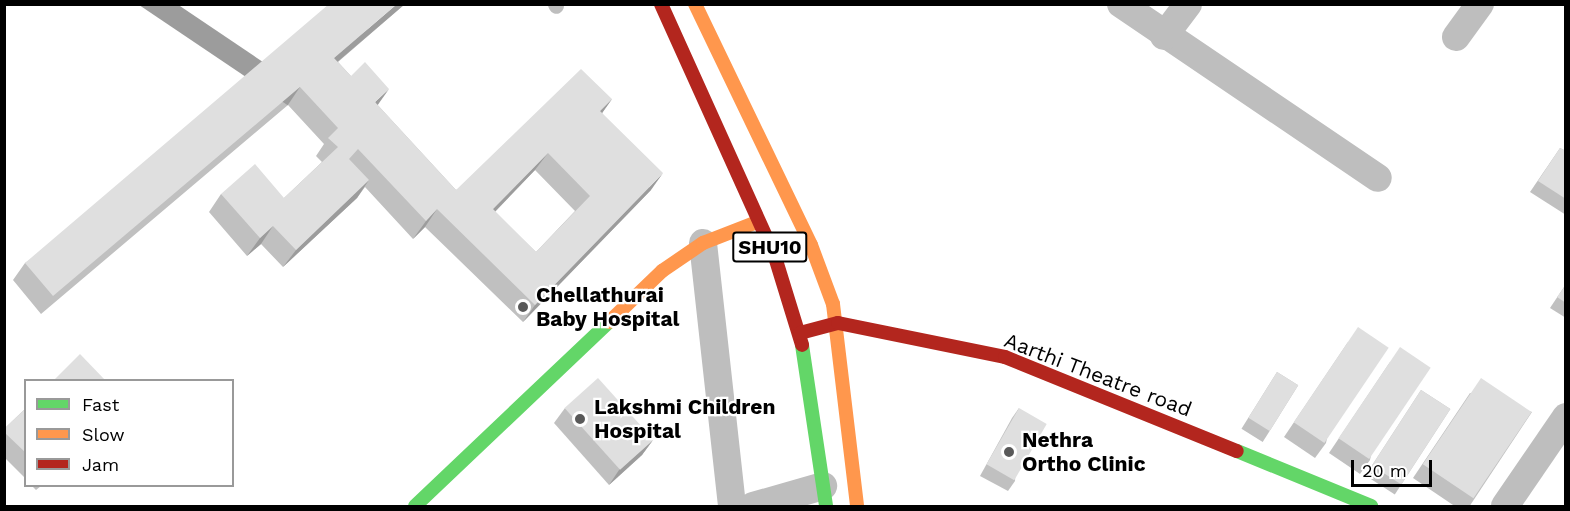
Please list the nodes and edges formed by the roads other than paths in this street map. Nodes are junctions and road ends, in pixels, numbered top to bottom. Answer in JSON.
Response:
{"nodes":[{"id":1,"x":661,"y":4,"type":"edge"},
{"id":2,"x":695,"y":4,"type":"edge"},
{"id":3,"x":1121,"y":4,"type":"edge"},
{"id":4,"x":1188,"y":4,"type":"edge"},
{"id":5,"x":1480,"y":4,"type":"edge"},
{"id":6,"x":1164,"y":36,"type":"junction"},
{"id":7,"x":1456,"y":37,"type":"dead end"},
{"id":8,"x":1378,"y":178,"type":"dead end"},
{"id":9,"x":757,"y":222,"type":"junction"},
{"id":10,"x":703,"y":243,"type":"junction"},
{"id":11,"x":838,"y":323,"type":"junction"},
{"id":12,"x":800,"y":333,"type":"junction"},
{"id":13,"x":1566,"y":417,"type":"edge"},
{"id":14,"x":824,"y":496,"type":"edge"},
{"id":15,"x":415,"y":507,"type":"edge"},
{"id":16,"x":732,"y":507,"type":"edge"},
{"id":17,"x":753,"y":507,"type":"edge"},
{"id":18,"x":857,"y":507,"type":"edge"},
{"id":19,"x":1371,"y":507,"type":"edge"},
{"id":20,"x":1505,"y":507,"type":"edge"}],
"edges":[{"from":1,"to":9,"type":"main road","number":"SHU10"},
{"from":2,"to":11,"type":"main road","number":"SHU10"},
{"from":3,"to":6,"type":"street"},
{"from":4,"to":6,"type":"street"},
{"from":5,"to":7,"type":"street"},
{"from":6,"to":8,"type":"street"},
{"from":9,"to":10,"type":"main road"},
{"from":9,"to":12,"type":"main road","number":"SHU10"},
{"from":10,"to":15,"type":"main road"},
{"from":10,"to":16,"type":"street"},
{"from":11,"to":12,"type":"main road","name":"Aarthi Theatre road"},
{"from":11,"to":18,"type":"main road","number":"SHU10"},
{"from":11,"to":19,"type":"main road","name":"Aarthi Theatre road"},
{"from":12,"to":14,"type":"main road","number":"SHU10"},
{"from":13,"to":20,"type":"street"},
{"from":14,"to":17,"type":"street"}]}
